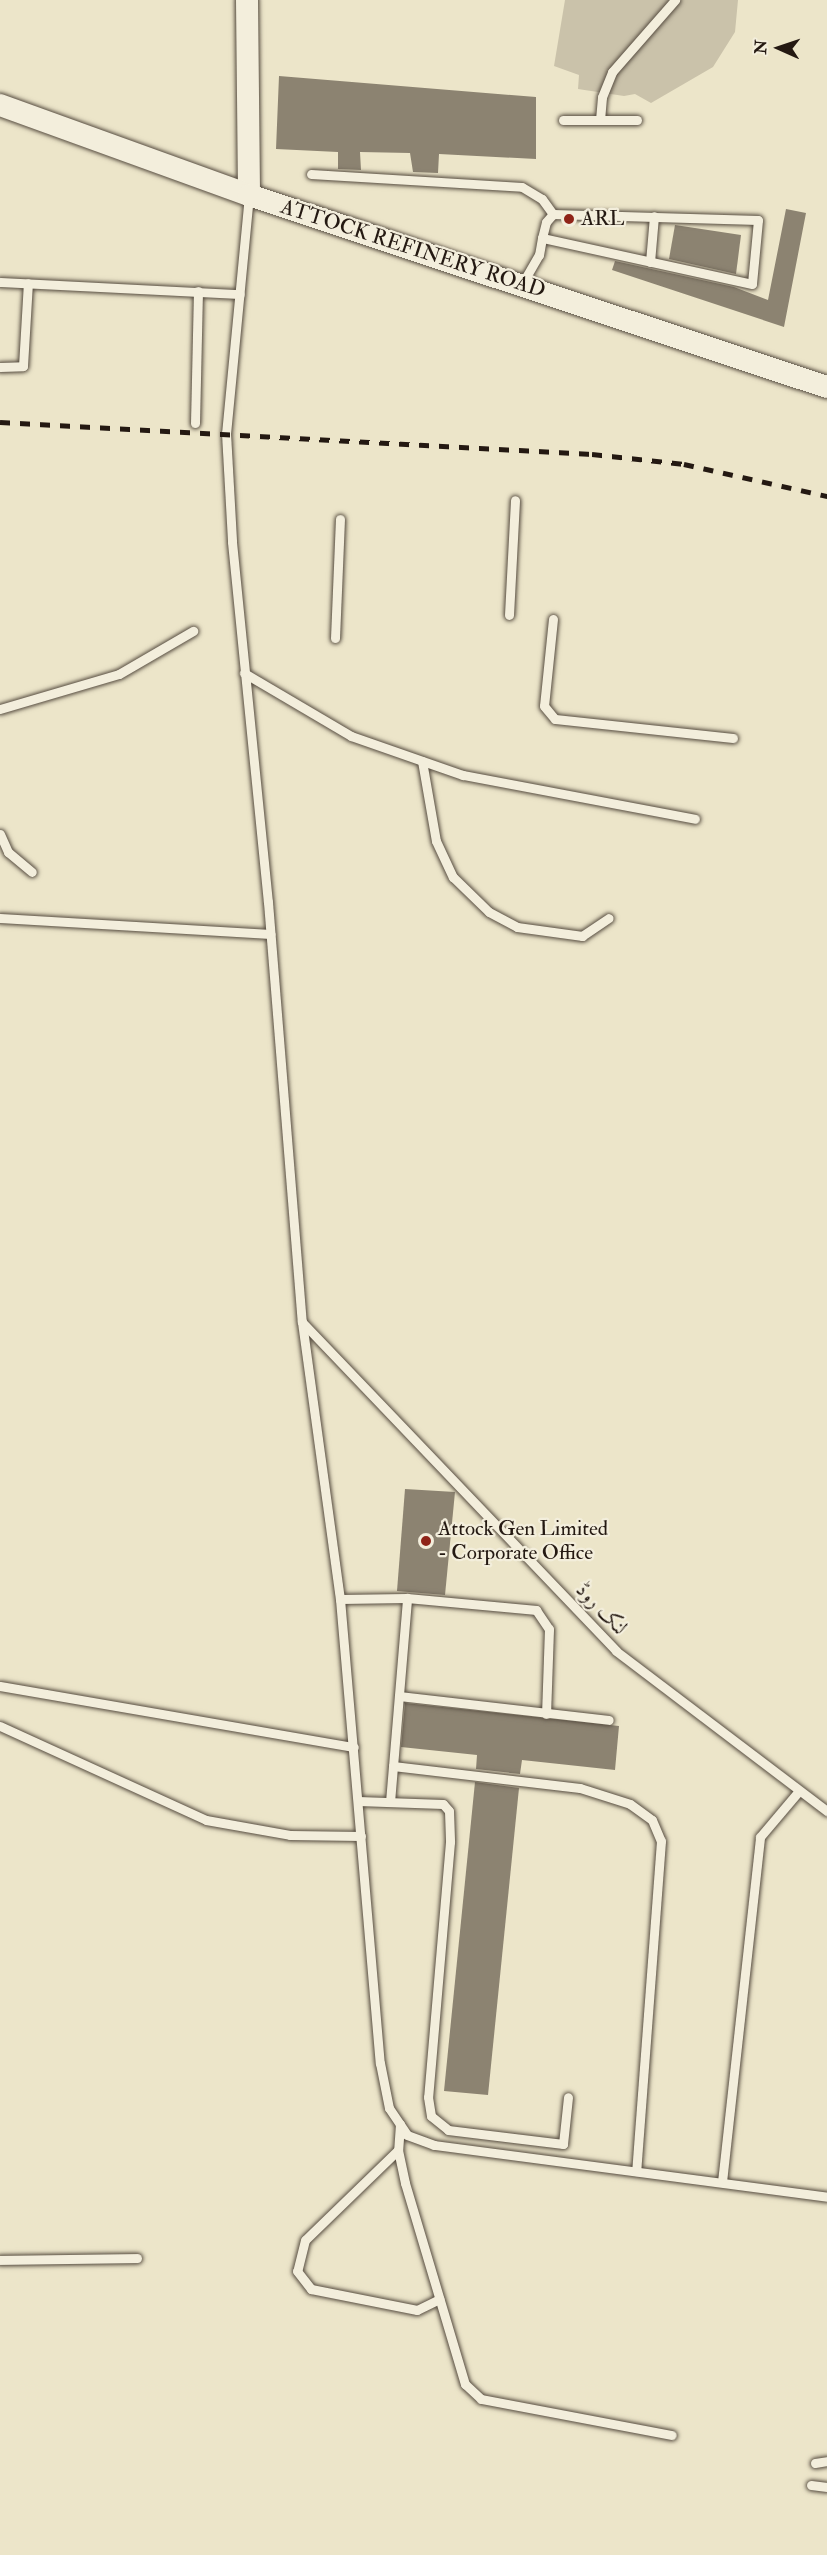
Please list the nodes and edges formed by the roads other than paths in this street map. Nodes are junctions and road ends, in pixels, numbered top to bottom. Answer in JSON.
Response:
{"nodes":[{"id":1,"x":247,"y":0,"type":"edge"},
{"id":2,"x":675,"y":0,"type":"edge"},
{"id":3,"x":0,"y":105,"type":"edge"},
{"id":4,"x":563,"y":120,"type":"dead end"},
{"id":5,"x":600,"y":120,"type":"junction"},
{"id":6,"x":637,"y":120,"type":"dead end"},
{"id":7,"x":311,"y":174,"type":"dead end"},
{"id":8,"x":249,"y":195,"type":"junction"},
{"id":9,"x":553,"y":214,"type":"junction"},
{"id":10,"x":654,"y":216,"type":"junction"},
{"id":11,"x":542,"y":238,"type":"junction"},
{"id":12,"x":650,"y":262,"type":"junction"},
{"id":13,"x":0,"y":282,"type":"edge"},
{"id":14,"x":28,"y":284,"type":"junction"},
{"id":15,"x":521,"y":285,"type":"junction"},
{"id":16,"x":198,"y":291,"type":"junction"},
{"id":17,"x":240,"y":294,"type":"junction"},
{"id":18,"x":0,"y":367,"type":"edge"},
{"id":19,"x":827,"y":387,"type":"edge"},
{"id":20,"x":195,"y":423,"type":"dead end"},
{"id":21,"x":515,"y":500,"type":"dead end"},
{"id":22,"x":340,"y":519,"type":"dead end"},
{"id":23,"x":510,"y":615,"type":"dead end"},
{"id":24,"x":553,"y":619,"type":"dead end"},
{"id":25,"x":193,"y":631,"type":"dead end"},
{"id":26,"x":335,"y":638,"type":"dead end"},
{"id":27,"x":244,"y":674,"type":"junction"},
{"id":28,"x":0,"y":709,"type":"edge"},
{"id":29,"x":733,"y":738,"type":"dead end"},
{"id":30,"x":422,"y":761,"type":"junction"},
{"id":31,"x":695,"y":819,"type":"dead end"},
{"id":32,"x":0,"y":834,"type":"edge"},
{"id":33,"x":32,"y":872,"type":"dead end"},
{"id":34,"x":0,"y":918,"type":"edge"},
{"id":35,"x":609,"y":918,"type":"dead end"},
{"id":36,"x":271,"y":934,"type":"junction"},
{"id":37,"x":303,"y":1322,"type":"junction"},
{"id":38,"x":407,"y":1598,"type":"junction"},
{"id":39,"x":340,"y":1599,"type":"junction"},
{"id":40,"x":0,"y":1686,"type":"edge"},
{"id":41,"x":399,"y":1696,"type":"junction"},
{"id":42,"x":546,"y":1714,"type":"junction"},
{"id":43,"x":609,"y":1720,"type":"dead end"},
{"id":44,"x":0,"y":1726,"type":"edge"},
{"id":45,"x":354,"y":1747,"type":"junction"},
{"id":46,"x":393,"y":1766,"type":"junction"},
{"id":47,"x":798,"y":1792,"type":"junction"},
{"id":48,"x":358,"y":1801,"type":"junction"},
{"id":49,"x":390,"y":1802,"type":"junction"},
{"id":50,"x":827,"y":1811,"type":"edge"},
{"id":51,"x":361,"y":1836,"type":"junction"},
{"id":52,"x":568,"y":2097,"type":"dead end"},
{"id":53,"x":400,"y":2124,"type":"junction"},
{"id":54,"x":398,"y":2150,"type":"junction"},
{"id":55,"x":636,"y":2171,"type":"junction"},
{"id":56,"x":722,"y":2182,"type":"junction"},
{"id":57,"x":827,"y":2197,"type":"edge"},
{"id":58,"x":137,"y":2258,"type":"dead end"},
{"id":59,"x":0,"y":2260,"type":"edge"},
{"id":60,"x":440,"y":2299,"type":"junction"},
{"id":61,"x":672,"y":2435,"type":"dead end"},
{"id":62,"x":827,"y":2461,"type":"edge"},
{"id":63,"x":815,"y":2463,"type":"dead end"},
{"id":64,"x":811,"y":2485,"type":"dead end"},
{"id":65,"x":827,"y":2487,"type":"edge"}],
"edges":[{"from":1,"to":8,"type":"street"},
{"from":2,"to":5,"type":"lane"},
{"from":3,"to":8,"type":"street","name":"ATTOCK REFINERY ROAD"},
{"from":4,"to":5,"type":"lane"},
{"from":5,"to":6,"type":"lane"},
{"from":7,"to":9,"type":"lane"},
{"from":8,"to":15,"type":"street","name":"ATTOCK REFINERY ROAD"},
{"from":8,"to":17,"type":"lane"},
{"from":9,"to":10,"type":"lane"},
{"from":9,"to":11,"type":"lane"},
{"from":10,"to":12,"type":"lane"},
{"from":10,"to":12,"type":"lane"},
{"from":11,"to":12,"type":"lane"},
{"from":11,"to":15,"type":"lane"},
{"from":13,"to":14,"type":"lane"},
{"from":14,"to":16,"type":"lane"},
{"from":14,"to":18,"type":"lane"},
{"from":15,"to":19,"type":"street","name":"ATTOCK REFINERY ROAD"},
{"from":16,"to":17,"type":"lane"},
{"from":16,"to":20,"type":"lane"},
{"from":17,"to":27,"type":"lane"},
{"from":21,"to":23,"type":"lane"},
{"from":22,"to":26,"type":"lane"},
{"from":24,"to":29,"type":"lane"},
{"from":25,"to":28,"type":"lane"},
{"from":27,"to":30,"type":"lane"},
{"from":27,"to":36,"type":"lane"},
{"from":30,"to":31,"type":"lane"},
{"from":30,"to":35,"type":"lane"},
{"from":32,"to":33,"type":"lane"},
{"from":34,"to":36,"type":"lane"},
{"from":36,"to":37,"type":"lane"},
{"from":37,"to":39,"type":"lane"},
{"from":37,"to":47,"type":"lane","name":"لنک روڈ"},
{"from":38,"to":39,"type":"lane"},
{"from":38,"to":41,"type":"lane"},
{"from":38,"to":42,"type":"lane"},
{"from":39,"to":45,"type":"lane"},
{"from":40,"to":45,"type":"lane"},
{"from":41,"to":42,"type":"lane"},
{"from":41,"to":46,"type":"lane"},
{"from":42,"to":43,"type":"lane"},
{"from":44,"to":51,"type":"lane"},
{"from":45,"to":48,"type":"lane"},
{"from":46,"to":49,"type":"lane"},
{"from":46,"to":55,"type":"lane"},
{"from":47,"to":50,"type":"lane","name":"لنک روڈ"},
{"from":47,"to":56,"type":"lane"},
{"from":48,"to":49,"type":"lane"},
{"from":48,"to":51,"type":"lane"},
{"from":49,"to":52,"type":"lane"},
{"from":51,"to":53,"type":"lane"},
{"from":53,"to":54,"type":"lane"},
{"from":53,"to":55,"type":"lane"},
{"from":54,"to":60,"type":"lane"},
{"from":54,"to":60,"type":"lane"},
{"from":55,"to":56,"type":"lane"},
{"from":56,"to":57,"type":"lane"},
{"from":58,"to":59,"type":"lane"},
{"from":60,"to":61,"type":"lane"},
{"from":62,"to":63,"type":"lane"},
{"from":64,"to":65,"type":"lane"}]}
